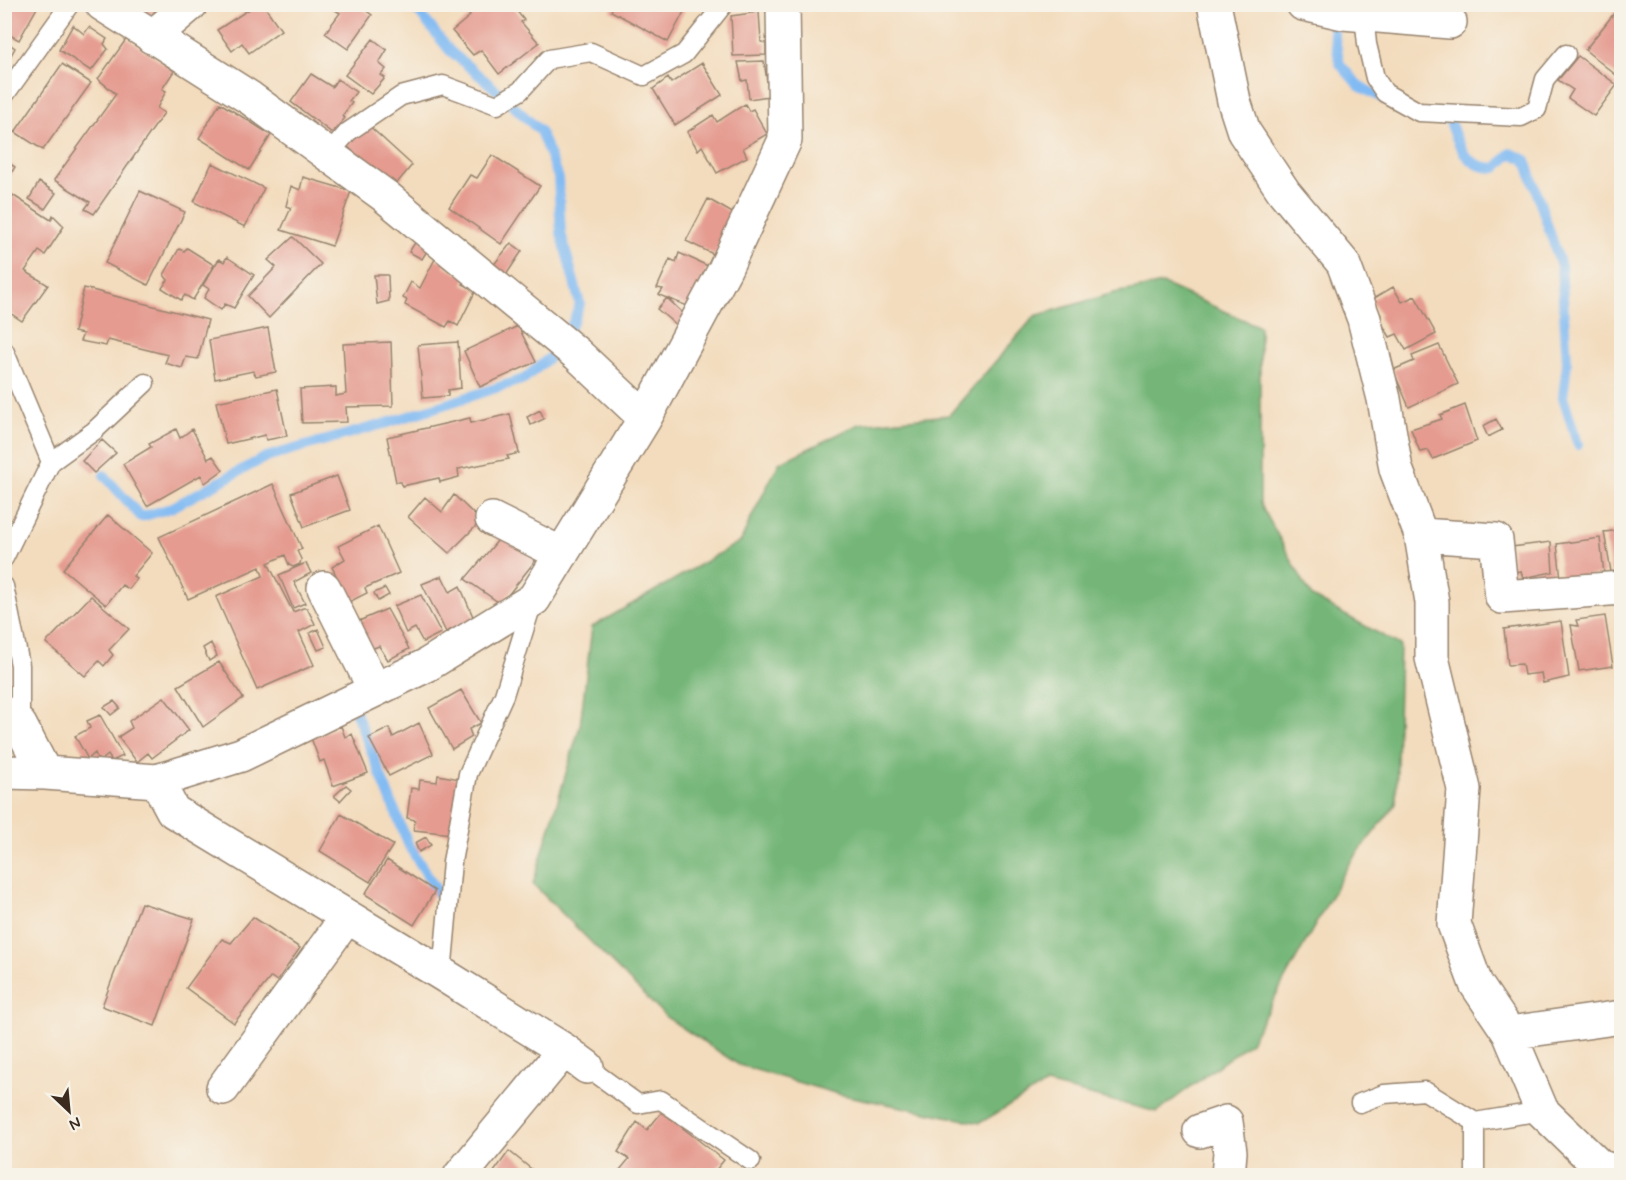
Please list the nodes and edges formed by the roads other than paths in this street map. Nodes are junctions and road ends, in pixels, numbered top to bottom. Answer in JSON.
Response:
{"nodes":[{"id":1,"x":70,"y":4,"type":"edge"},
{"id":2,"x":102,"y":4,"type":"edge"},
{"id":3,"x":190,"y":4,"type":"edge"},
{"id":4,"x":724,"y":4,"type":"edge"},
{"id":5,"x":783,"y":4,"type":"edge"},
{"id":6,"x":1214,"y":4,"type":"edge"},
{"id":7,"x":1345,"y":10,"type":"edge"},
{"id":8,"x":1450,"y":22,"type":"dead end"},
{"id":9,"x":152,"y":37,"type":"junction"},
{"id":10,"x":1566,"y":54,"type":"dead end"},
{"id":11,"x":4,"y":96,"type":"edge"},
{"id":12,"x":328,"y":155,"type":"junction"},
{"id":13,"x":4,"y":350,"type":"edge"},
{"id":14,"x":145,"y":384,"type":"dead end"},
{"id":15,"x":645,"y":418,"type":"junction"},
{"id":16,"x":51,"y":462,"type":"junction"},
{"id":17,"x":492,"y":519,"type":"dead end"},
{"id":18,"x":1421,"y":535,"type":"junction"},
{"id":19,"x":562,"y":554,"type":"junction"},
{"id":20,"x":4,"y":558,"type":"edge"},
{"id":21,"x":4,"y":586,"type":"edge"},
{"id":22,"x":324,"y":588,"type":"dead end"},
{"id":23,"x":1622,"y":588,"type":"edge"},
{"id":24,"x":534,"y":600,"type":"junction"},
{"id":25,"x":375,"y":690,"type":"junction"},
{"id":26,"x":12,"y":719,"type":"edge"},
{"id":27,"x":4,"y":772,"type":"edge"},
{"id":28,"x":45,"y":773,"type":"junction"},
{"id":29,"x":157,"y":781,"type":"junction"},
{"id":30,"x":347,"y":916,"type":"junction"},
{"id":31,"x":442,"y":974,"type":"junction"},
{"id":32,"x":1622,"y":1017,"type":"edge"},
{"id":33,"x":1509,"y":1033,"type":"junction"},
{"id":34,"x":575,"y":1058,"type":"junction"},
{"id":35,"x":222,"y":1088,"type":"dead end"},
{"id":36,"x":1360,"y":1103,"type":"dead end"},
{"id":37,"x":1542,"y":1111,"type":"junction"},
{"id":38,"x":1475,"y":1122,"type":"junction"},
{"id":39,"x":1200,"y":1131,"type":"dead end"},
{"id":40,"x":751,"y":1161,"type":"dead end"},
{"id":41,"x":1622,"y":1174,"type":"edge"},
{"id":42,"x":460,"y":1176,"type":"edge"},
{"id":43,"x":1228,"y":1176,"type":"edge"},
{"id":44,"x":1475,"y":1176,"type":"edge"}],
"edges":[{"from":1,"to":11,"type":"lane"},
{"from":2,"to":9,"type":"street"},
{"from":3,"to":9,"type":"street"},
{"from":4,"to":12,"type":"lane"},
{"from":5,"to":15,"type":"street"},
{"from":6,"to":18,"type":"street"},
{"from":7,"to":8,"type":"street"},
{"from":7,"to":10,"type":"lane"},
{"from":9,"to":12,"type":"street"},
{"from":12,"to":15,"type":"street"},
{"from":13,"to":16,"type":"lane"},
{"from":14,"to":16,"type":"lane"},
{"from":15,"to":19,"type":"street"},
{"from":16,"to":20,"type":"lane"},
{"from":17,"to":19,"type":"street"},
{"from":18,"to":23,"type":"street"},
{"from":18,"to":33,"type":"street"},
{"from":19,"to":24,"type":"street"},
{"from":21,"to":26,"type":"lane"},
{"from":22,"to":25,"type":"street"},
{"from":24,"to":25,"type":"street"},
{"from":24,"to":31,"type":"lane"},
{"from":25,"to":29,"type":"street"},
{"from":26,"to":28,"type":"street"},
{"from":27,"to":28,"type":"street"},
{"from":28,"to":29,"type":"street"},
{"from":29,"to":30,"type":"street"},
{"from":30,"to":31,"type":"street"},
{"from":30,"to":35,"type":"street"},
{"from":31,"to":34,"type":"street"},
{"from":32,"to":33,"type":"street"},
{"from":33,"to":37,"type":"street"},
{"from":34,"to":40,"type":"lane"},
{"from":34,"to":42,"type":"street"},
{"from":36,"to":38,"type":"lane"},
{"from":37,"to":38,"type":"lane"},
{"from":37,"to":41,"type":"street"},
{"from":38,"to":44,"type":"lane"},
{"from":39,"to":43,"type":"street"}]}
